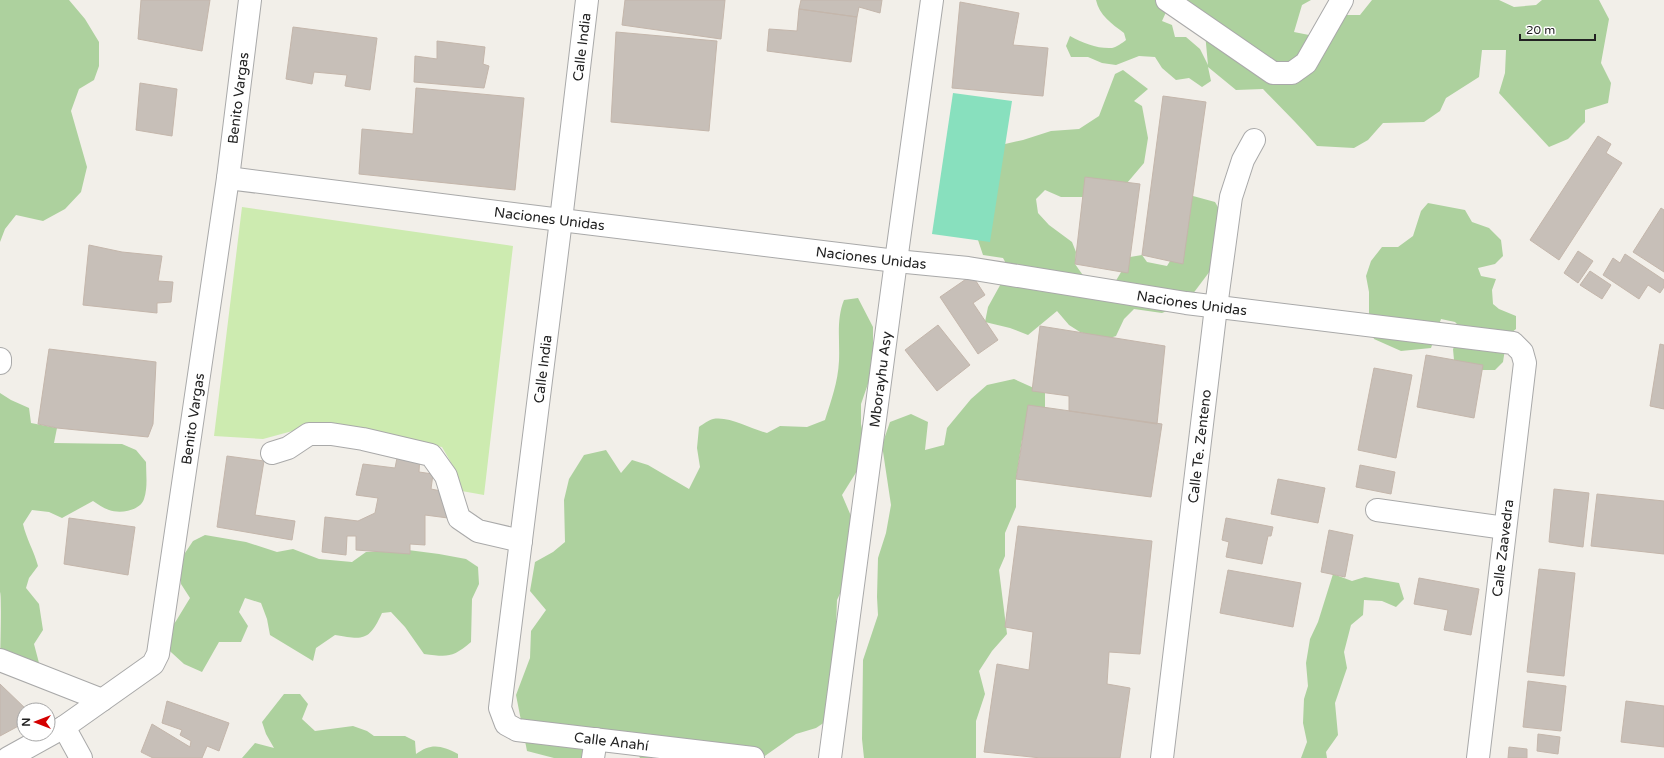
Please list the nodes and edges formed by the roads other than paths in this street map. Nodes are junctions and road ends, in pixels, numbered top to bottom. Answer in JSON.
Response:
{"nodes":[{"id":1,"x":250,"y":0,"type":"edge"},
{"id":2,"x":587,"y":0,"type":"edge"},
{"id":3,"x":932,"y":0,"type":"edge"},
{"id":4,"x":1166,"y":0,"type":"edge"},
{"id":5,"x":1342,"y":0,"type":"edge"},
{"id":6,"x":1254,"y":140,"type":"dead end"},
{"id":7,"x":228,"y":178,"type":"junction"},
{"id":8,"x":561,"y":220,"type":"junction"},
{"id":9,"x":896,"y":261,"type":"junction"},
{"id":10,"x":1216,"y":307,"type":"junction"},
{"id":11,"x":1513,"y":343,"type":"joint"},
{"id":12,"x":0,"y":359,"type":"edge"},
{"id":13,"x":0,"y":363,"type":"edge"},
{"id":14,"x":272,"y":453,"type":"dead end"},
{"id":15,"x":1377,"y":510,"type":"dead end"},
{"id":16,"x":1505,"y":528,"type":"junction"},
{"id":17,"x":521,"y":541,"type":"junction"},
{"id":18,"x":0,"y":660,"type":"edge"},
{"id":19,"x":102,"y":700,"type":"junction"},
{"id":20,"x":64,"y":727,"type":"junction"},
{"id":21,"x":517,"y":730,"type":"joint"},
{"id":22,"x":594,"y":748,"type":"edge"},
{"id":23,"x":8,"y":758,"type":"edge"},
{"id":24,"x":81,"y":758,"type":"edge"},
{"id":25,"x":753,"y":758,"type":"edge"},
{"id":26,"x":830,"y":758,"type":"edge"},
{"id":27,"x":1162,"y":758,"type":"edge"},
{"id":28,"x":1478,"y":758,"type":"edge"}],
"edges":[{"from":1,"to":7,"type":"street","name":"Benito Vargas"},
{"from":2,"to":8,"type":"street","name":"Calle India"},
{"from":3,"to":9,"type":"street","name":"Mborayhu Asy"},
{"from":4,"to":5,"type":"street"},
{"from":6,"to":10,"type":"street","name":"Calle Te. Zenteno"},
{"from":7,"to":8,"type":"street","name":"Naciones Unidas"},
{"from":7,"to":19,"type":"street","name":"Benito Vargas"},
{"from":8,"to":9,"type":"street","name":"Naciones Unidas"},
{"from":8,"to":17,"type":"street","name":"Calle India"},
{"from":9,"to":10,"type":"street","name":"Naciones Unidas"},
{"from":9,"to":26,"type":"street","name":"Mborayhu Asy"},
{"from":10,"to":11,"type":"street","name":"Naciones Unidas"},
{"from":10,"to":27,"type":"street","name":"Calle Te. Zenteno"},
{"from":11,"to":16,"type":"street","name":"Calle Zaavedra"},
{"from":12,"to":13,"type":"street"},
{"from":14,"to":17,"type":"street"},
{"from":15,"to":16,"type":"street"},
{"from":16,"to":28,"type":"street","name":"Calle Zaavedra"},
{"from":17,"to":21,"type":"street","name":"Calle India"},
{"from":18,"to":19,"type":"street"},
{"from":19,"to":20,"type":"street","name":"Benito Vargas"},
{"from":20,"to":23,"type":"street","name":"Benito Vargas"},
{"from":20,"to":24,"type":"street"},
{"from":21,"to":22,"type":"street","name":"Calle Anahí"},
{"from":22,"to":25,"type":"street","name":"Calle Anahí"}]}
